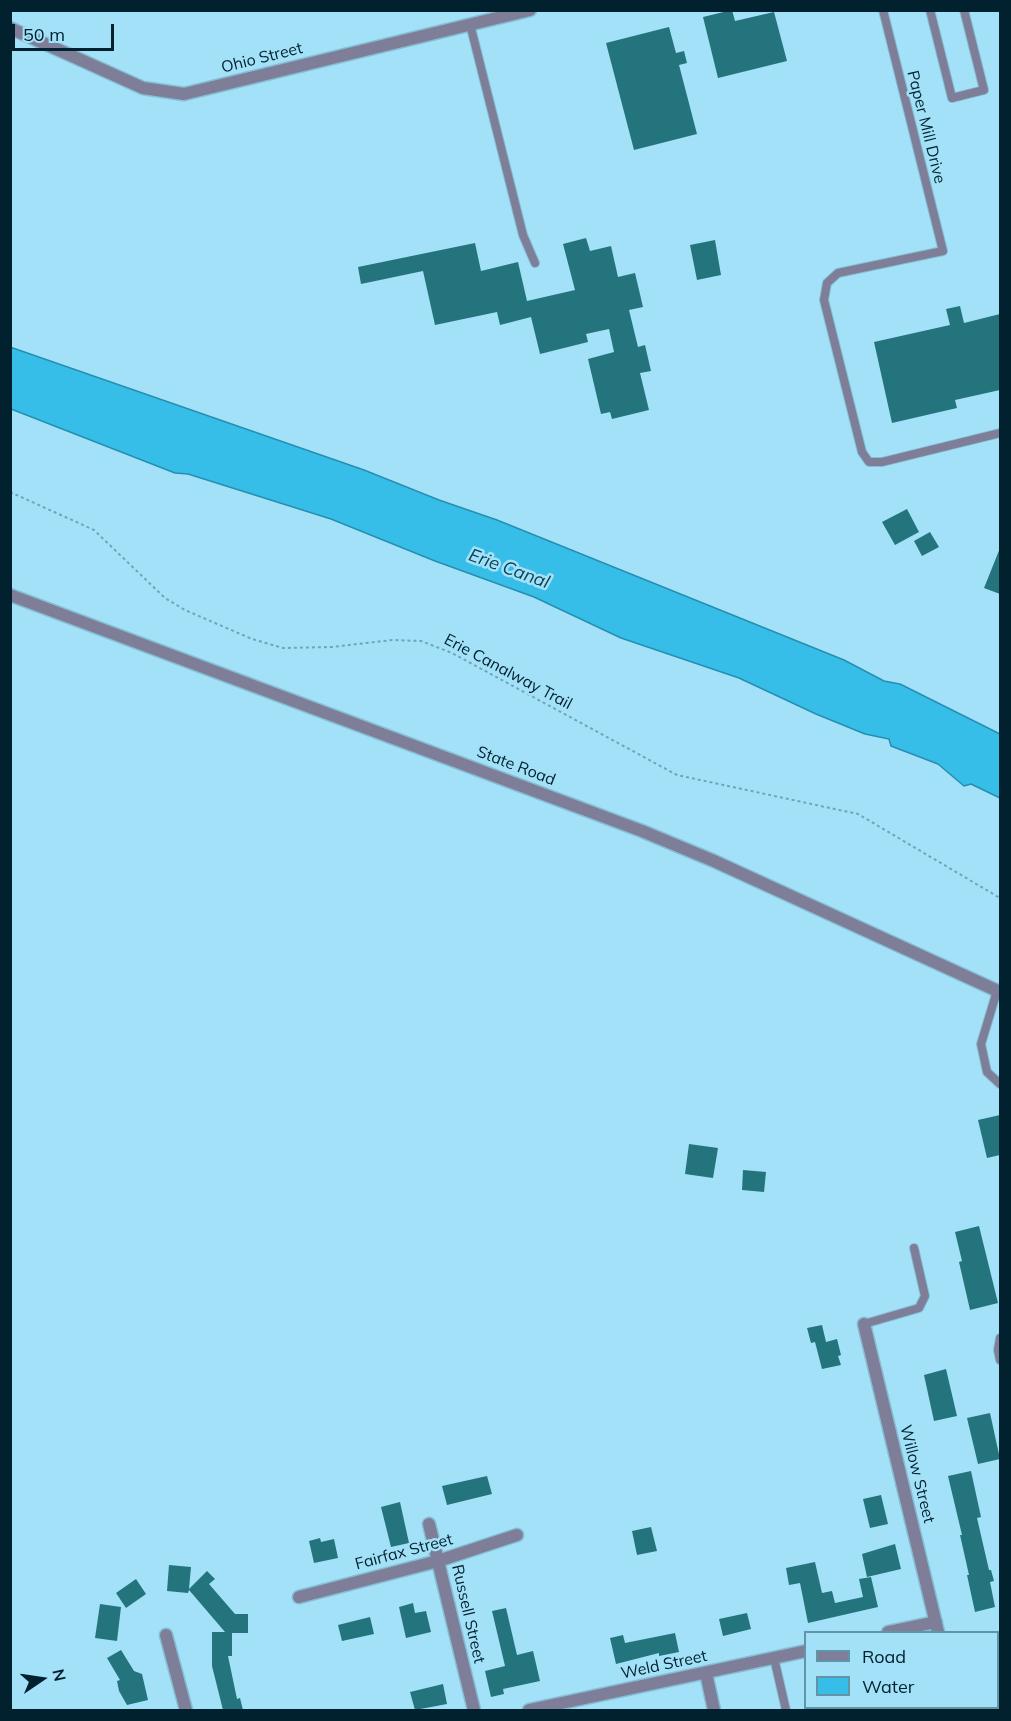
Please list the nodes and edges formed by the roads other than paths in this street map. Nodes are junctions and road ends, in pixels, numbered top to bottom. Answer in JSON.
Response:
{"nodes":[{"id":1,"x":530,"y":10,"type":"edge"},
{"id":2,"x":883,"y":10,"type":"edge"},
{"id":3,"x":930,"y":10,"type":"edge"},
{"id":4,"x":964,"y":10,"type":"edge"},
{"id":5,"x":470,"y":24,"type":"junction"},
{"id":6,"x":10,"y":28,"type":"edge"},
{"id":7,"x":535,"y":262,"type":"dead end"},
{"id":8,"x":1000,"y":433,"type":"edge"},
{"id":9,"x":10,"y":595,"type":"edge"},
{"id":10,"x":999,"y":992,"type":"edge"},
{"id":11,"x":1000,"y":1084,"type":"edge"},
{"id":12,"x":914,"y":1248,"type":"dead end"},
{"id":13,"x":864,"y":1324,"type":"joint"},
{"id":14,"x":1000,"y":1338,"type":"edge"},
{"id":15,"x":1000,"y":1360,"type":"edge"},
{"id":16,"x":429,"y":1524,"type":"dead end"},
{"id":17,"x":517,"y":1535,"type":"dead end"},
{"id":18,"x":438,"y":1561,"type":"junction"},
{"id":19,"x":299,"y":1598,"type":"dead end"},
{"id":20,"x":937,"y":1627,"type":"edge"},
{"id":21,"x":898,"y":1631,"type":"edge"},
{"id":22,"x":166,"y":1635,"type":"dead end"},
{"id":23,"x":804,"y":1651,"type":"edge"},
{"id":24,"x":774,"y":1658,"type":"junction"},
{"id":25,"x":706,"y":1673,"type":"junction"},
{"id":26,"x":186,"y":1710,"type":"edge"},
{"id":27,"x":474,"y":1710,"type":"edge"},
{"id":28,"x":529,"y":1710,"type":"edge"},
{"id":29,"x":714,"y":1710,"type":"edge"},
{"id":30,"x":786,"y":1710,"type":"edge"}],
"edges":[{"from":1,"to":5,"type":"street","name":"Ohio Street"},
{"from":2,"to":8,"type":"lane","name":"Paper Mill Drive"},
{"from":3,"to":4,"type":"lane"},
{"from":5,"to":6,"type":"street","name":"Ohio Street"},
{"from":5,"to":7,"type":"lane"},
{"from":9,"to":10,"type":"street","name":"State Road"},
{"from":10,"to":11,"type":"lane"},
{"from":12,"to":13,"type":"lane"},
{"from":13,"to":20,"type":"street","name":"Willow Street"},
{"from":14,"to":15,"type":"lane"},
{"from":16,"to":18,"type":"street","name":"Russell Street"},
{"from":17,"to":18,"type":"street","name":"Fairfax Street"},
{"from":18,"to":19,"type":"street","name":"Fairfax Street"},
{"from":18,"to":27,"type":"street","name":"Russell Street"},
{"from":20,"to":21,"type":"street"},
{"from":22,"to":26,"type":"street"},
{"from":23,"to":24,"type":"street","name":"Weld Street"},
{"from":24,"to":25,"type":"street","name":"Weld Street"},
{"from":24,"to":30,"type":"lane"},
{"from":25,"to":28,"type":"street","name":"Weld Street"},
{"from":25,"to":29,"type":"street"}]}
